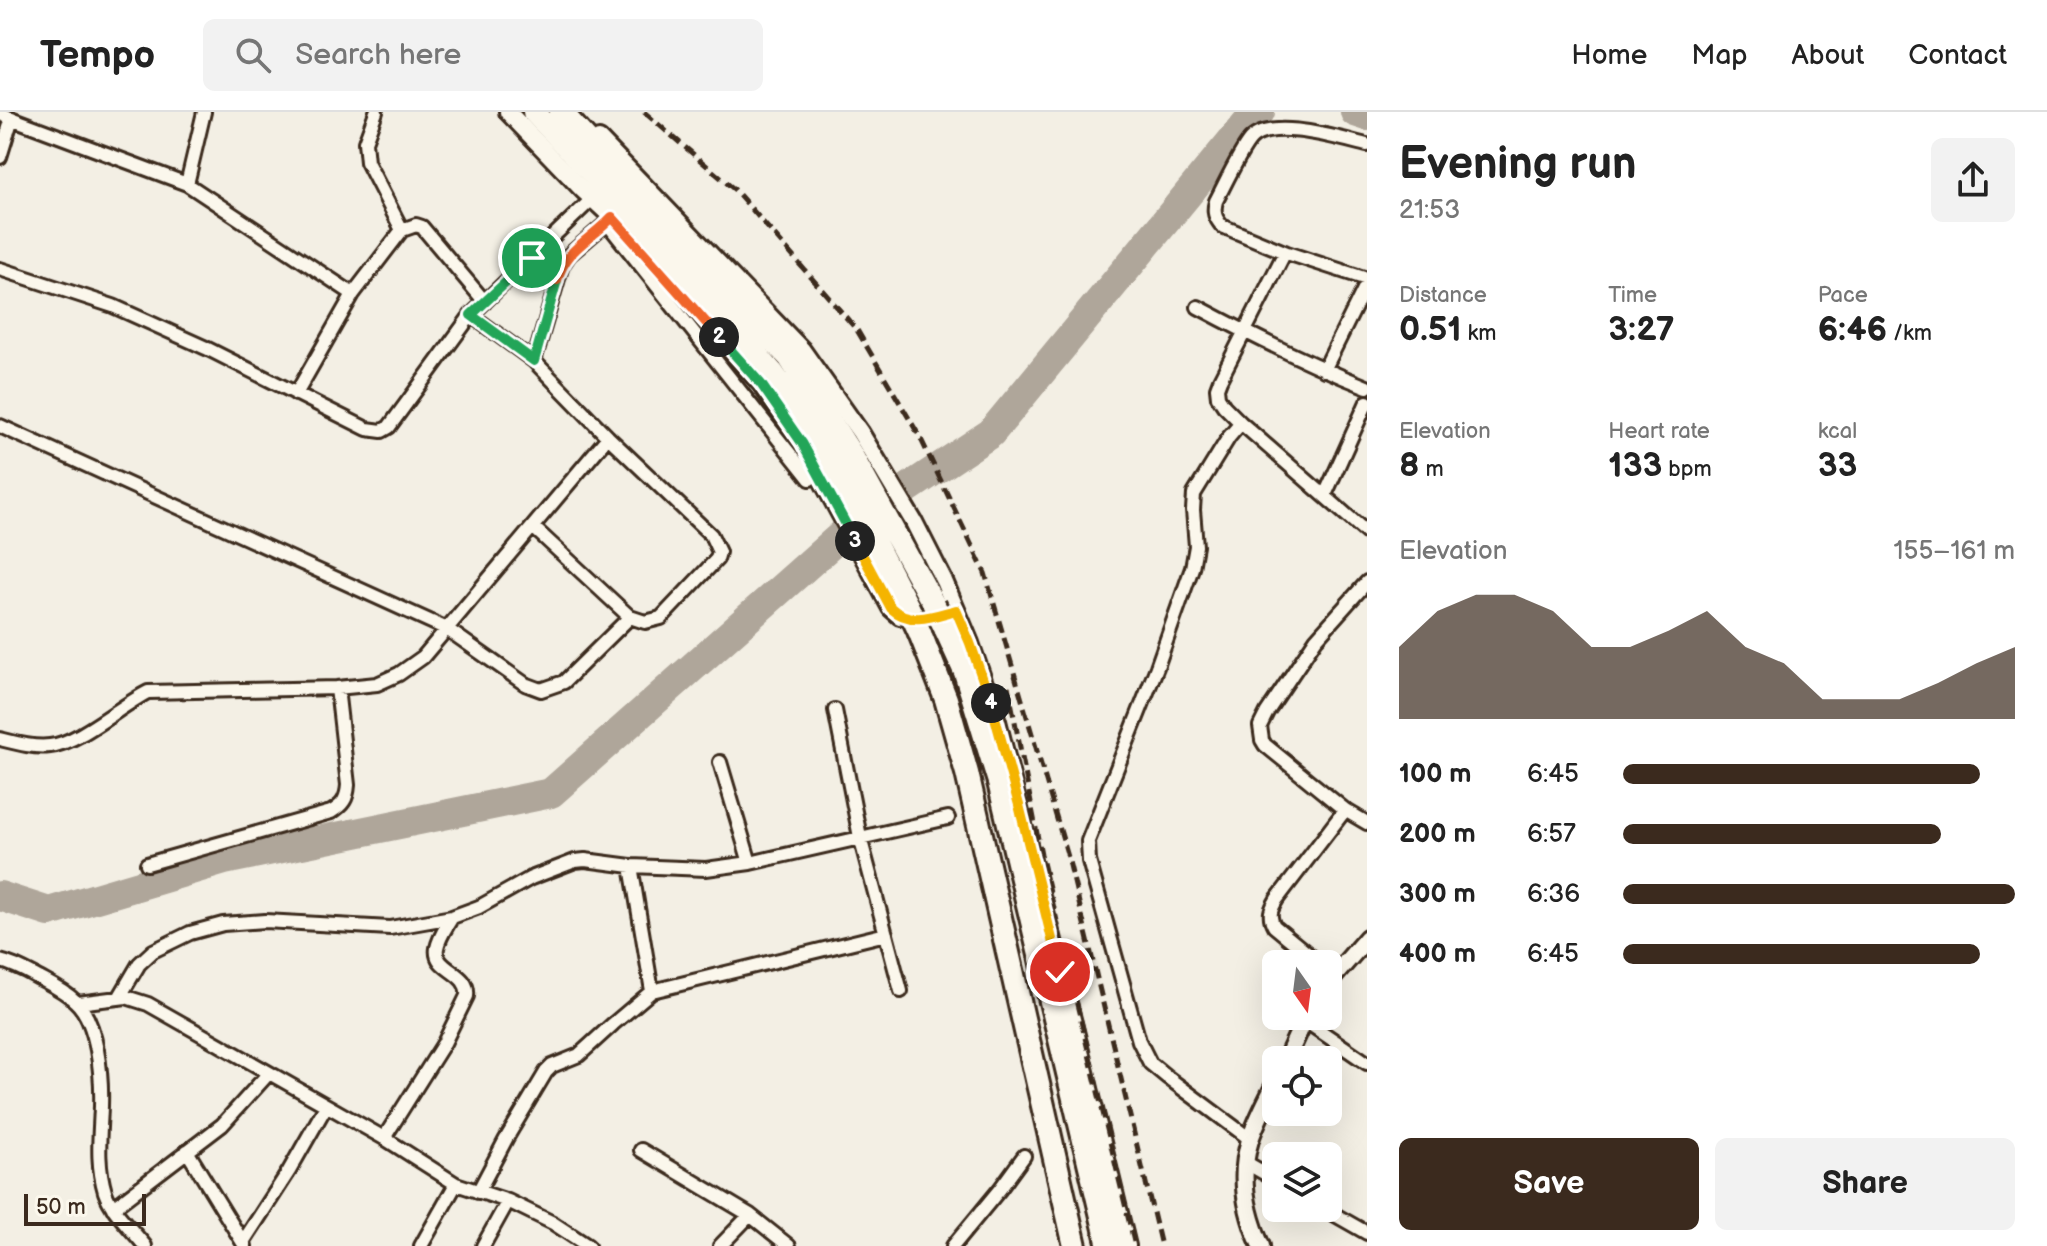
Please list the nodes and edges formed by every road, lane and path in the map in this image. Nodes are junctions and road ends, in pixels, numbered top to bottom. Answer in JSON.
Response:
{"nodes":[{"id":1,"x":204,"y":112,"type":"edge"},
{"id":2,"x":376,"y":112,"type":"edge"},
{"id":3,"x":508,"y":112,"type":"edge"},
{"id":4,"x":534,"y":112,"type":"edge"},
{"id":5,"x":561,"y":112,"type":"edge"},
{"id":6,"x":573,"y":112,"type":"edge"},
{"id":7,"x":6,"y":116,"type":"edge"},
{"id":8,"x":1367,"y":145,"type":"edge"},
{"id":9,"x":0,"y":157,"type":"edge"},
{"id":10,"x":187,"y":184,"type":"junction"},
{"id":11,"x":592,"y":199,"type":"junction"},
{"id":12,"x":609,"y":220,"type":"junction"},
{"id":13,"x":402,"y":230,"type":"junction"},
{"id":14,"x":1285,"y":252,"type":"junction"},
{"id":15,"x":0,"y":269,"type":"edge"},
{"id":16,"x":1367,"y":281,"type":"edge"},
{"id":17,"x":353,"y":294,"type":"junction"},
{"id":18,"x":485,"y":302,"type":"junction"},
{"id":19,"x":1198,"y":307,"type":"dead end"},
{"id":20,"x":471,"y":315,"type":"junction"},
{"id":21,"x":1244,"y":332,"type":"junction"},
{"id":22,"x":534,"y":361,"type":"junction"},
{"id":23,"x":1324,"y":370,"type":"junction"},
{"id":24,"x":1367,"y":387,"type":"edge"},
{"id":25,"x":296,"y":394,"type":"junction"},
{"id":26,"x":1367,"y":402,"type":"edge"},
{"id":27,"x":1241,"y":423,"type":"junction"},
{"id":28,"x":0,"y":426,"type":"edge"},
{"id":29,"x":608,"y":437,"type":"junction"},
{"id":30,"x":828,"y":467,"type":"junction"},
{"id":31,"x":1325,"y":495,"type":"junction"},
{"id":32,"x":533,"y":527,"type":"junction"},
{"id":33,"x":1367,"y":533,"type":"edge"},
{"id":34,"x":883,"y":554,"type":"junction"},
{"id":35,"x":1367,"y":582,"type":"edge"},
{"id":36,"x":630,"y":617,"type":"junction"},
{"id":37,"x":950,"y":619,"type":"junction"},
{"id":38,"x":447,"y":629,"type":"junction"},
{"id":39,"x":337,"y":688,"type":"junction"},
{"id":40,"x":835,"y":710,"type":"dead end"},
{"id":41,"x":0,"y":739,"type":"edge"},
{"id":42,"x":720,"y":762,"type":"dead end"},
{"id":43,"x":1345,"y":810,"type":"junction"},
{"id":44,"x":948,"y":818,"type":"dead end"},
{"id":45,"x":1367,"y":823,"type":"edge"},
{"id":46,"x":860,"y":837,"type":"junction"},
{"id":47,"x":750,"y":863,"type":"junction"},
{"id":48,"x":147,"y":864,"type":"dead end"},
{"id":49,"x":631,"y":866,"type":"junction"},
{"id":50,"x":452,"y":917,"type":"junction"},
{"id":51,"x":886,"y":934,"type":"junction"},
{"id":52,"x":1365,"y":942,"type":"edge"},
{"id":53,"x":1303,"y":950,"type":"edge"},
{"id":54,"x":0,"y":961,"type":"edge"},
{"id":55,"x":1342,"y":964,"type":"edge"},
{"id":56,"x":652,"y":991,"type":"junction"},
{"id":57,"x":901,"y":991,"type":"dead end"},
{"id":58,"x":119,"y":998,"type":"junction"},
{"id":59,"x":78,"y":1003,"type":"junction"},
{"id":60,"x":1322,"y":1030,"type":"edge"},
{"id":61,"x":1367,"y":1063,"type":"edge"},
{"id":62,"x":269,"y":1073,"type":"junction"},
{"id":63,"x":326,"y":1106,"type":"junction"},
{"id":64,"x":1262,"y":1113,"type":"edge"},
{"id":65,"x":384,"y":1138,"type":"junction"},
{"id":66,"x":1250,"y":1139,"type":"junction"},
{"id":67,"x":641,"y":1150,"type":"dead end"},
{"id":68,"x":187,"y":1151,"type":"junction"},
{"id":69,"x":1024,"y":1156,"type":"dead end"},
{"id":70,"x":1245,"y":1162,"type":"junction"},
{"id":71,"x":1262,"y":1172,"type":"edge"},
{"id":72,"x":456,"y":1184,"type":"junction"},
{"id":73,"x":478,"y":1192,"type":"junction"},
{"id":74,"x":508,"y":1201,"type":"junction"},
{"id":75,"x":113,"y":1208,"type":"junction"},
{"id":76,"x":750,"y":1215,"type":"junction"},
{"id":77,"x":1342,"y":1219,"type":"edge"},
{"id":78,"x":1367,"y":1233,"type":"edge"},
{"id":79,"x":244,"y":1244,"type":"edge"},
{"id":80,"x":145,"y":1246,"type":"edge"},
{"id":81,"x":421,"y":1246,"type":"edge"},
{"id":82,"x":483,"y":1246,"type":"edge"},
{"id":83,"x":588,"y":1246,"type":"edge"},
{"id":84,"x":720,"y":1246,"type":"edge"},
{"id":85,"x":789,"y":1246,"type":"edge"},
{"id":86,"x":953,"y":1246,"type":"edge"},
{"id":87,"x":1075,"y":1246,"type":"edge"},
{"id":88,"x":1109,"y":1246,"type":"edge"},
{"id":89,"x":1127,"y":1246,"type":"edge"},
{"id":90,"x":1261,"y":1246,"type":"edge"}],
"edges":[{"from":1,"to":10,"type":"street"},
{"from":2,"to":13,"type":"street"},
{"from":3,"to":11,"type":"street"},
{"from":4,"to":30,"type":"highway"},
{"from":5,"to":30,"type":"highway"},
{"from":6,"to":37,"type":"street"},
{"from":7,"to":9,"type":"street"},
{"from":7,"to":10,"type":"street"},
{"from":8,"to":14,"type":"street"},
{"from":10,"to":17,"type":"street"},
{"from":11,"to":12,"type":"street"},
{"from":11,"to":18,"type":"street"},
{"from":12,"to":22,"type":"street"},
{"from":12,"to":30,"type":"street"},
{"from":13,"to":17,"type":"street"},
{"from":13,"to":18,"type":"street"},
{"from":14,"to":16,"type":"street"},
{"from":14,"to":21,"type":"street"},
{"from":15,"to":25,"type":"street"},
{"from":16,"to":23,"type":"street"},
{"from":17,"to":25,"type":"street"},
{"from":18,"to":20,"type":"street"},
{"from":19,"to":21,"type":"street"},
{"from":20,"to":22,"type":"street"},
{"from":20,"to":25,"type":"street"},
{"from":21,"to":23,"type":"street"},
{"from":21,"to":27,"type":"street"},
{"from":22,"to":29,"type":"street"},
{"from":23,"to":24,"type":"street"},
{"from":26,"to":31,"type":"street"},
{"from":27,"to":31,"type":"street"},
{"from":27,"to":66,"type":"street"},
{"from":28,"to":38,"type":"street"},
{"from":29,"to":32,"type":"street"},
{"from":29,"to":36,"type":"street"},
{"from":30,"to":34,"type":"highway"},
{"from":31,"to":33,"type":"street"},
{"from":32,"to":36,"type":"street"},
{"from":32,"to":38,"type":"street"},
{"from":34,"to":37,"type":"highway","bridge":true},
{"from":34,"to":37,"type":"street"},
{"from":34,"to":87,"type":"highway","bridge":true},
{"from":35,"to":43,"type":"street"},
{"from":36,"to":38,"type":"street"},
{"from":37,"to":88,"type":"highway"},
{"from":37,"to":89,"type":"street"},
{"from":38,"to":39,"type":"street"},
{"from":39,"to":41,"type":"street"},
{"from":39,"to":48,"type":"street"},
{"from":40,"to":46,"type":"street"},
{"from":42,"to":47,"type":"street"},
{"from":43,"to":45,"type":"street"},
{"from":43,"to":53,"type":"street"},
{"from":44,"to":46,"type":"street"},
{"from":46,"to":47,"type":"street"},
{"from":46,"to":51,"type":"street"},
{"from":47,"to":49,"type":"street"},
{"from":49,"to":50,"type":"street"},
{"from":49,"to":56,"type":"street"},
{"from":50,"to":58,"type":"street"},
{"from":50,"to":65,"type":"street"},
{"from":51,"to":56,"type":"street"},
{"from":51,"to":57,"type":"street"},
{"from":52,"to":55,"type":"street"},
{"from":54,"to":59,"type":"street"},
{"from":56,"to":73,"type":"street"},
{"from":58,"to":59,"type":"street"},
{"from":58,"to":62,"type":"street"},
{"from":59,"to":75,"type":"street"},
{"from":60,"to":61,"type":"street"},
{"from":62,"to":63,"type":"street"},
{"from":62,"to":68,"type":"street"},
{"from":63,"to":65,"type":"street"},
{"from":63,"to":79,"type":"street"},
{"from":64,"to":66,"type":"street"},
{"from":65,"to":72,"type":"street"},
{"from":66,"to":70,"type":"street"},
{"from":67,"to":76,"type":"street"},
{"from":68,"to":75,"type":"street"},
{"from":68,"to":79,"type":"street"},
{"from":69,"to":86,"type":"street"},
{"from":70,"to":71,"type":"street"},
{"from":70,"to":90,"type":"street"},
{"from":72,"to":73,"type":"street"},
{"from":72,"to":81,"type":"street"},
{"from":73,"to":74,"type":"street"},
{"from":74,"to":82,"type":"street"},
{"from":74,"to":83,"type":"street"},
{"from":75,"to":80,"type":"street"},
{"from":76,"to":84,"type":"street"},
{"from":76,"to":85,"type":"street"},
{"from":77,"to":78,"type":"street"}]}
